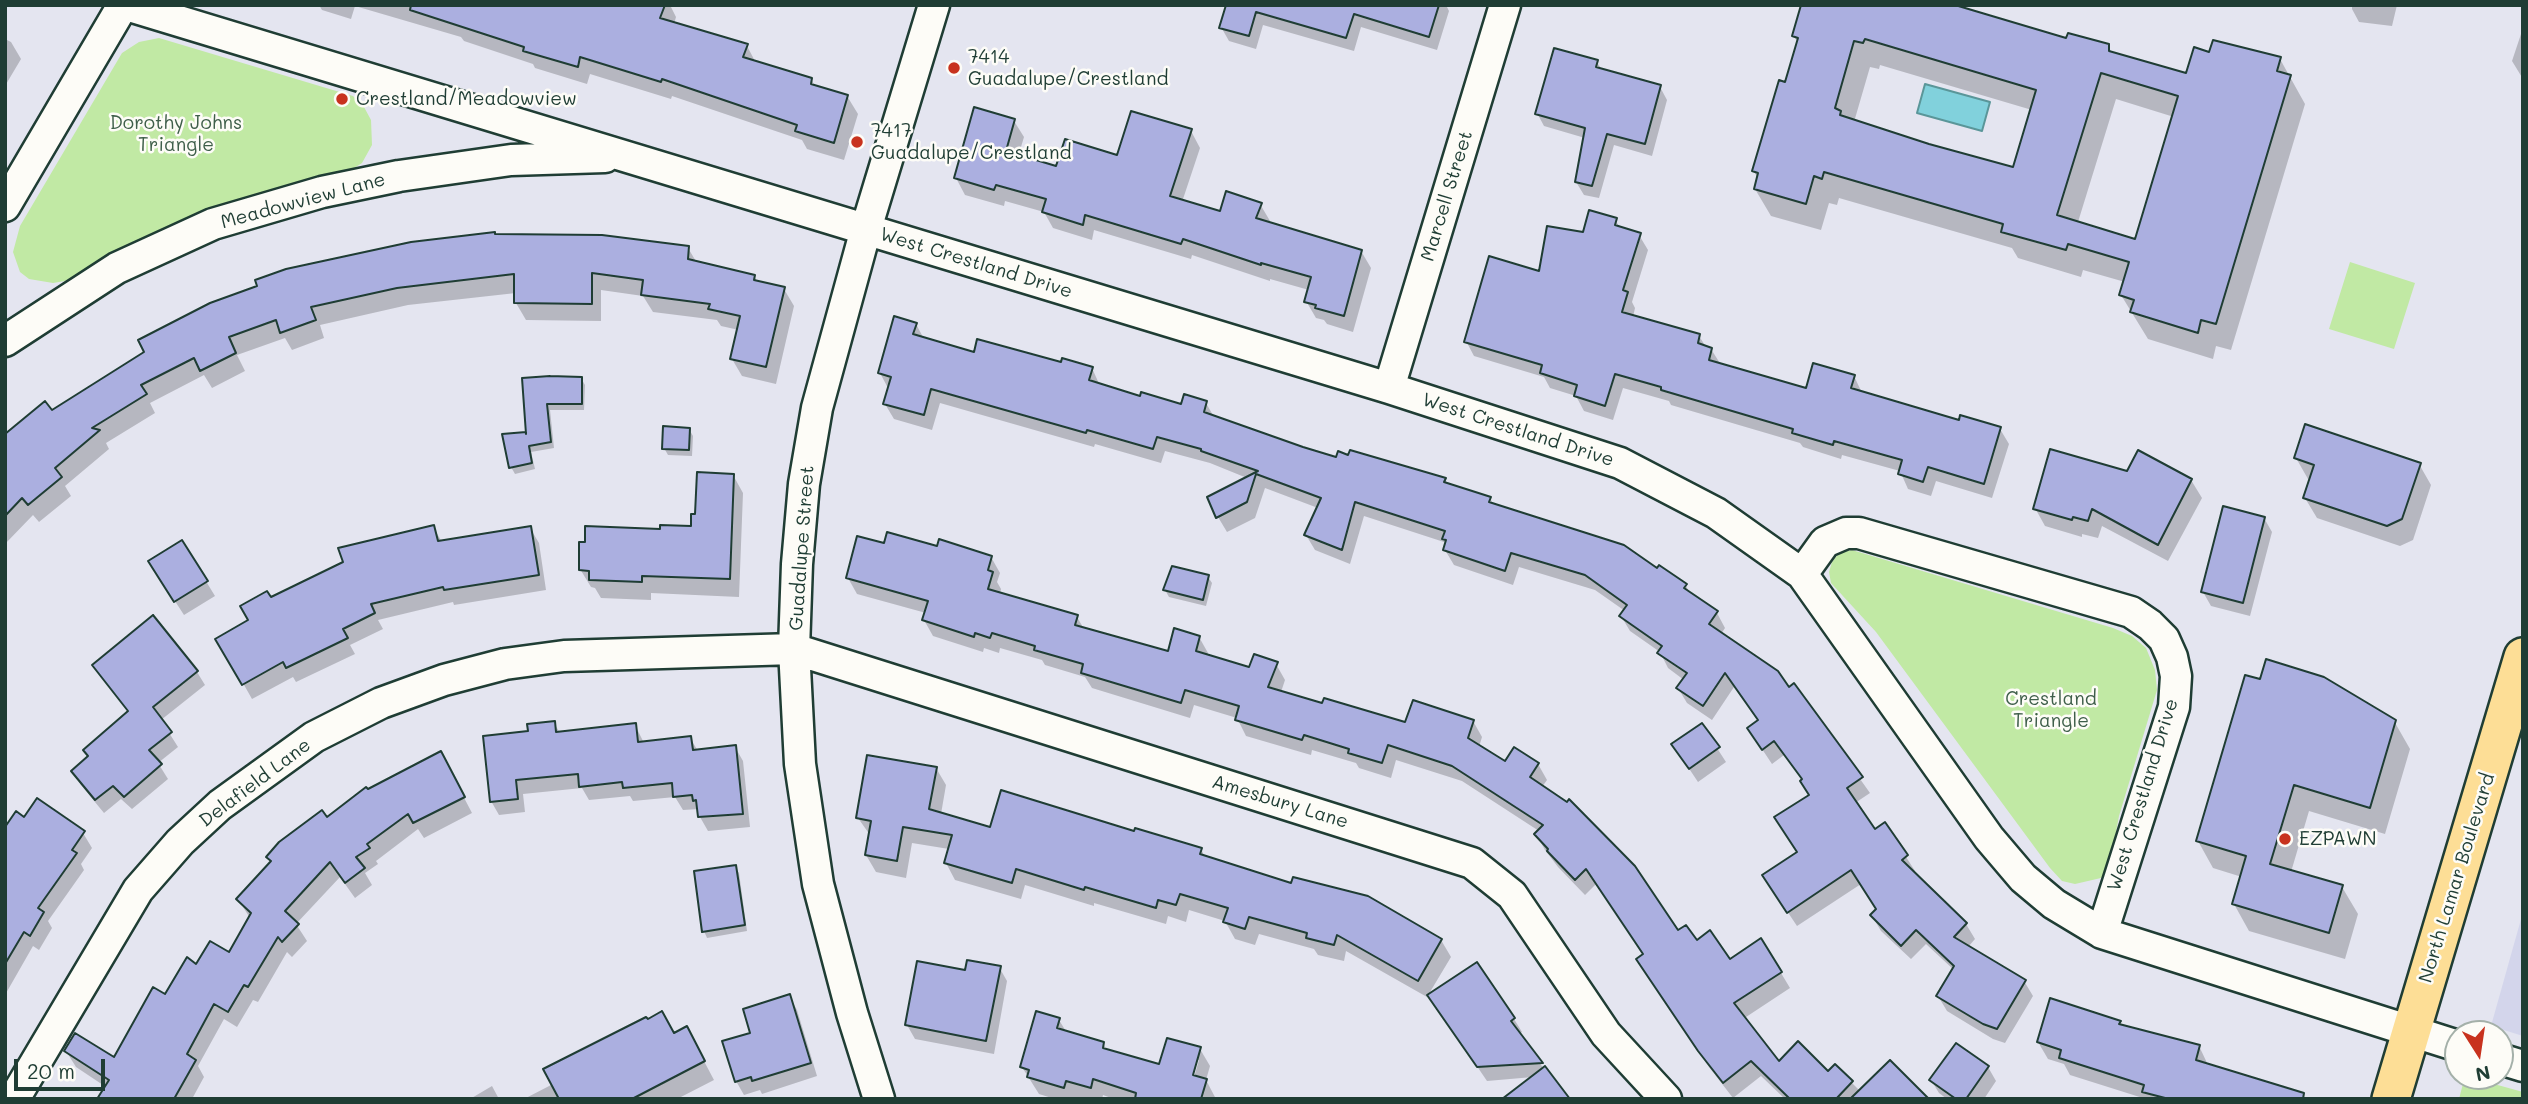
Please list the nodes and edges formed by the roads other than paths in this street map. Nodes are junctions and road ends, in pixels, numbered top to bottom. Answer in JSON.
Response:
{"nodes":[{"id":1,"x":125,"y":5,"type":"edge"},
{"id":2,"x":934,"y":5,"type":"edge"},
{"id":3,"x":1505,"y":5,"type":"edge"},
{"id":4,"x":630,"y":156,"type":"junction"},
{"id":5,"x":5,"y":206,"type":"edge"},
{"id":6,"x":866,"y":229,"type":"junction"},
{"id":7,"x":5,"y":341,"type":"edge"},
{"id":8,"x":1389,"y":388,"type":"junction"},
{"id":9,"x":1802,"y":574,"type":"junction"},
{"id":10,"x":794,"y":649,"type":"junction"},
{"id":11,"x":2523,"y":657,"type":"edge"},
{"id":12,"x":2102,"y":933,"type":"junction"},
{"id":13,"x":2412,"y":1031,"type":"junction"},
{"id":14,"x":2444,"y":1041,"type":"edge"},
{"id":15,"x":13,"y":1099,"type":"edge"},
{"id":16,"x":880,"y":1099,"type":"edge"},
{"id":17,"x":1666,"y":1099,"type":"edge"},
{"id":18,"x":2391,"y":1099,"type":"edge"}],
"edges":[{"from":1,"to":4,"type":"street","name":"West Crestland Drive"},
{"from":1,"to":5,"type":"street"},
{"from":2,"to":6,"type":"street","name":"Guadalupe Street"},
{"from":3,"to":8,"type":"street","name":"Marcell Street"},
{"from":4,"to":6,"type":"street","name":"West Crestland Drive"},
{"from":4,"to":7,"type":"street","name":"Meadowview Lane"},
{"from":6,"to":8,"type":"street","name":"West Crestland Drive"},
{"from":6,"to":10,"type":"street","name":"Guadalupe Street"},
{"from":8,"to":9,"type":"street","name":"West Crestland Drive"},
{"from":9,"to":12,"type":"street","name":"West Crestland Drive"},
{"from":9,"to":12,"type":"street","name":"West Crestland Drive"},
{"from":10,"to":15,"type":"street","name":"Delafield Lane"},
{"from":10,"to":16,"type":"street","name":"Guadalupe Street"},
{"from":10,"to":17,"type":"street","name":"Amesbury Lane"},
{"from":11,"to":13,"type":"main road","name":"North Lamar Boulevard"},
{"from":12,"to":13,"type":"street","name":"West Crestland Drive"},
{"from":13,"to":14,"type":"street","name":"West Crestland Drive"},
{"from":13,"to":18,"type":"main road","name":"North Lamar Boulevard"}]}
